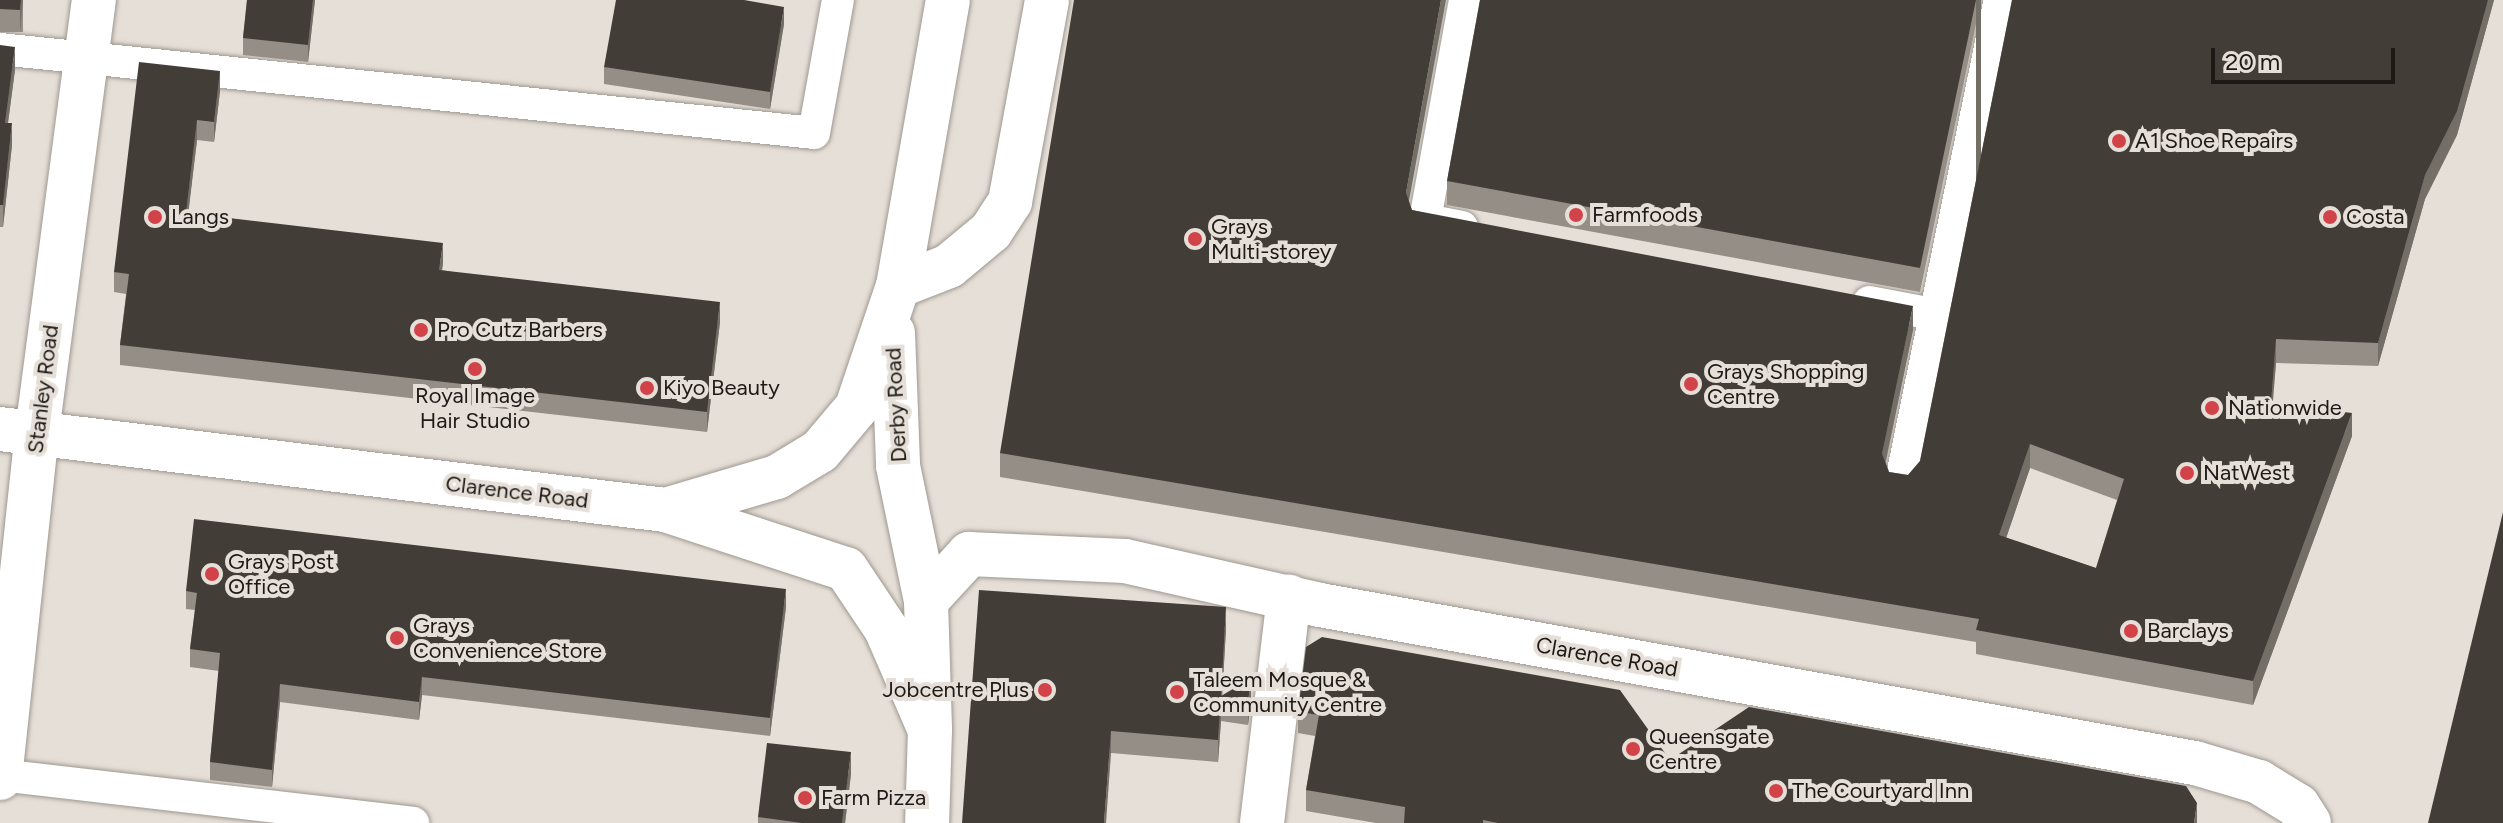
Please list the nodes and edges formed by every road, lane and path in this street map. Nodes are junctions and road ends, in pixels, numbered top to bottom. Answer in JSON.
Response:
{"nodes":[{"id":1,"x":94,"y":0,"type":"edge"},
{"id":2,"x":838,"y":0,"type":"edge"},
{"id":3,"x":948,"y":0,"type":"edge"},
{"id":4,"x":1047,"y":0,"type":"edge"},
{"id":5,"x":1465,"y":0,"type":"edge"},
{"id":6,"x":2000,"y":0,"type":"edge"},
{"id":7,"x":0,"y":49,"type":"edge"},
{"id":8,"x":87,"y":59,"type":"junction"},
{"id":9,"x":1487,"y":232,"type":"edge"},
{"id":10,"x":1841,"y":297,"type":"edge"},
{"id":11,"x":895,"y":298,"type":"junction"},
{"id":12,"x":1933,"y":314,"type":"junction"},
{"id":13,"x":19,"y":430,"type":"edge"},
{"id":14,"x":1901,"y":481,"type":"edge"},
{"id":15,"x":665,"y":510,"type":"junction"},
{"id":16,"x":1289,"y":597,"type":"junction"},
{"id":17,"x":926,"y":601,"type":"junction"},
{"id":18,"x":930,"y":730,"type":"junction"},
{"id":19,"x":0,"y":776,"type":"edge"},
{"id":20,"x":2304,"y":814,"type":"edge"},
{"id":21,"x":413,"y":823,"type":"edge"},
{"id":22,"x":927,"y":823,"type":"edge"},
{"id":23,"x":1262,"y":823,"type":"edge"}],
"edges":[{"from":1,"to":8,"type":"main road","name":"Stanley Road"},
{"from":2,"to":8,"type":"lane"},
{"from":3,"to":11,"type":"main road"},
{"from":4,"to":11,"type":"main road"},
{"from":5,"to":9,"type":"lane"},
{"from":6,"to":12,"type":"lane"},
{"from":7,"to":8,"type":"lane"},
{"from":8,"to":13,"type":"main road","name":"Stanley Road"},
{"from":10,"to":12,"type":"lane"},
{"from":11,"to":15,"type":"main road","name":"Derby Road"},
{"from":11,"to":17,"type":"main road","name":"Derby Road"},
{"from":12,"to":14,"type":"lane"},
{"from":13,"to":15,"type":"main road","name":"Clarence Road"},
{"from":13,"to":19,"type":"main road","name":"Stanley Road"},
{"from":15,"to":18,"type":"main road","name":"Clarence Road"},
{"from":16,"to":17,"type":"main road","name":"Clarence Road"},
{"from":16,"to":20,"type":"main road","name":"Clarence Road"},
{"from":16,"to":23,"type":"main road"},
{"from":17,"to":18,"type":"main road","name":"Derby Road"},
{"from":18,"to":22,"type":"main road","name":"Derby Road"},
{"from":19,"to":21,"type":"lane"}]}
